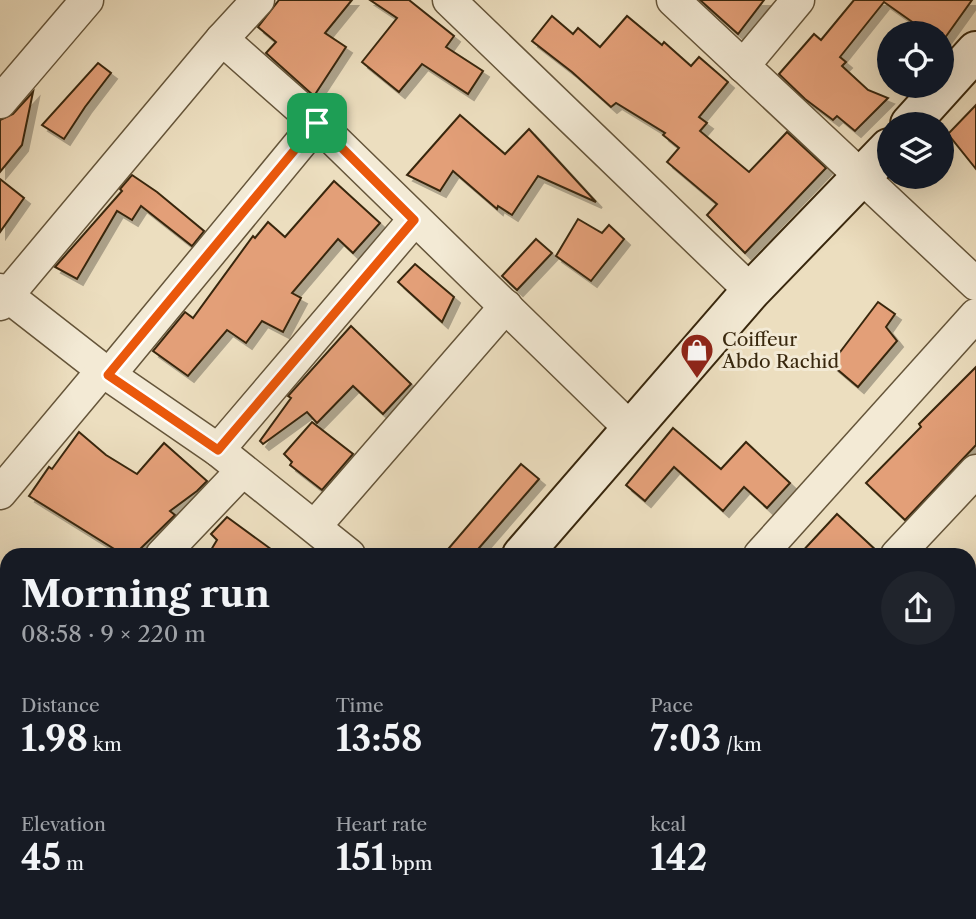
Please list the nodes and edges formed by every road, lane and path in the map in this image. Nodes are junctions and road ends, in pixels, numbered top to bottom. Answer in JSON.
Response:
{"nodes":[{"id":1,"x":87,"y":0,"type":"edge"},
{"id":2,"x":258,"y":0,"type":"edge"},
{"id":3,"x":449,"y":0,"type":"edge"},
{"id":4,"x":673,"y":0,"type":"edge"},
{"id":5,"x":797,"y":0,"type":"edge"},
{"id":6,"x":222,"y":39,"type":"junction"},
{"id":7,"x":976,"y":51,"type":"edge"},
{"id":8,"x":743,"y":66,"type":"junction"},
{"id":9,"x":0,"y":102,"type":"edge"},
{"id":10,"x":922,"y":112,"type":"edge"},
{"id":11,"x":317,"y":123,"type":"junction"},
{"id":12,"x":877,"y":161,"type":"edge"},
{"id":13,"x":862,"y":178,"type":"junction"},
{"id":14,"x":414,"y":220,"type":"junction"},
{"id":15,"x":976,"y":284,"type":"edge"},
{"id":16,"x":751,"y":291,"type":"junction"},
{"id":17,"x":2,"y":297,"type":"edge"},
{"id":18,"x":506,"y":306,"type":"junction"},
{"id":19,"x":976,"y":315,"type":"edge"},
{"id":20,"x":106,"y":373,"type":"junction"},
{"id":21,"x":631,"y":429,"type":"junction"},
{"id":22,"x":218,"y":450,"type":"junction"},
{"id":23,"x":242,"y":471,"type":"junction"},
{"id":24,"x":971,"y":487,"type":"edge"},
{"id":25,"x":0,"y":493,"type":"edge"},
{"id":26,"x":315,"y":526,"type":"junction"},
{"id":27,"x":169,"y":548,"type":"edge"},
{"id":28,"x":341,"y":548,"type":"edge"},
{"id":29,"x":528,"y":548,"type":"edge"},
{"id":30,"x":766,"y":548,"type":"edge"},
{"id":31,"x":905,"y":548,"type":"edge"}],
"edges":[{"from":1,"to":9,"type":"street"},
{"from":2,"to":6,"type":"street"},
{"from":3,"to":16,"type":"street"},
{"from":4,"to":8,"type":"street"},
{"from":5,"to":8,"type":"street"},
{"from":6,"to":11,"type":"street"},
{"from":6,"to":17,"type":"street"},
{"from":7,"to":10,"type":"main road"},
{"from":8,"to":13,"type":"street"},
{"from":11,"to":14,"type":"street"},
{"from":11,"to":20,"type":"street"},
{"from":12,"to":13,"type":"main road"},
{"from":13,"to":15,"type":"street"},
{"from":13,"to":16,"type":"main road"},
{"from":14,"to":18,"type":"street"},
{"from":14,"to":22,"type":"street"},
{"from":16,"to":21,"type":"main road"},
{"from":17,"to":20,"type":"street"},
{"from":18,"to":21,"type":"street"},
{"from":18,"to":26,"type":"street"},
{"from":19,"to":30,"type":"street"},
{"from":20,"to":22,"type":"street"},
{"from":20,"to":25,"type":"street"},
{"from":21,"to":29,"type":"main road"},
{"from":22,"to":23,"type":"street"},
{"from":23,"to":26,"type":"street"},
{"from":23,"to":27,"type":"street"},
{"from":24,"to":31,"type":"street"},
{"from":26,"to":28,"type":"street"}]}
